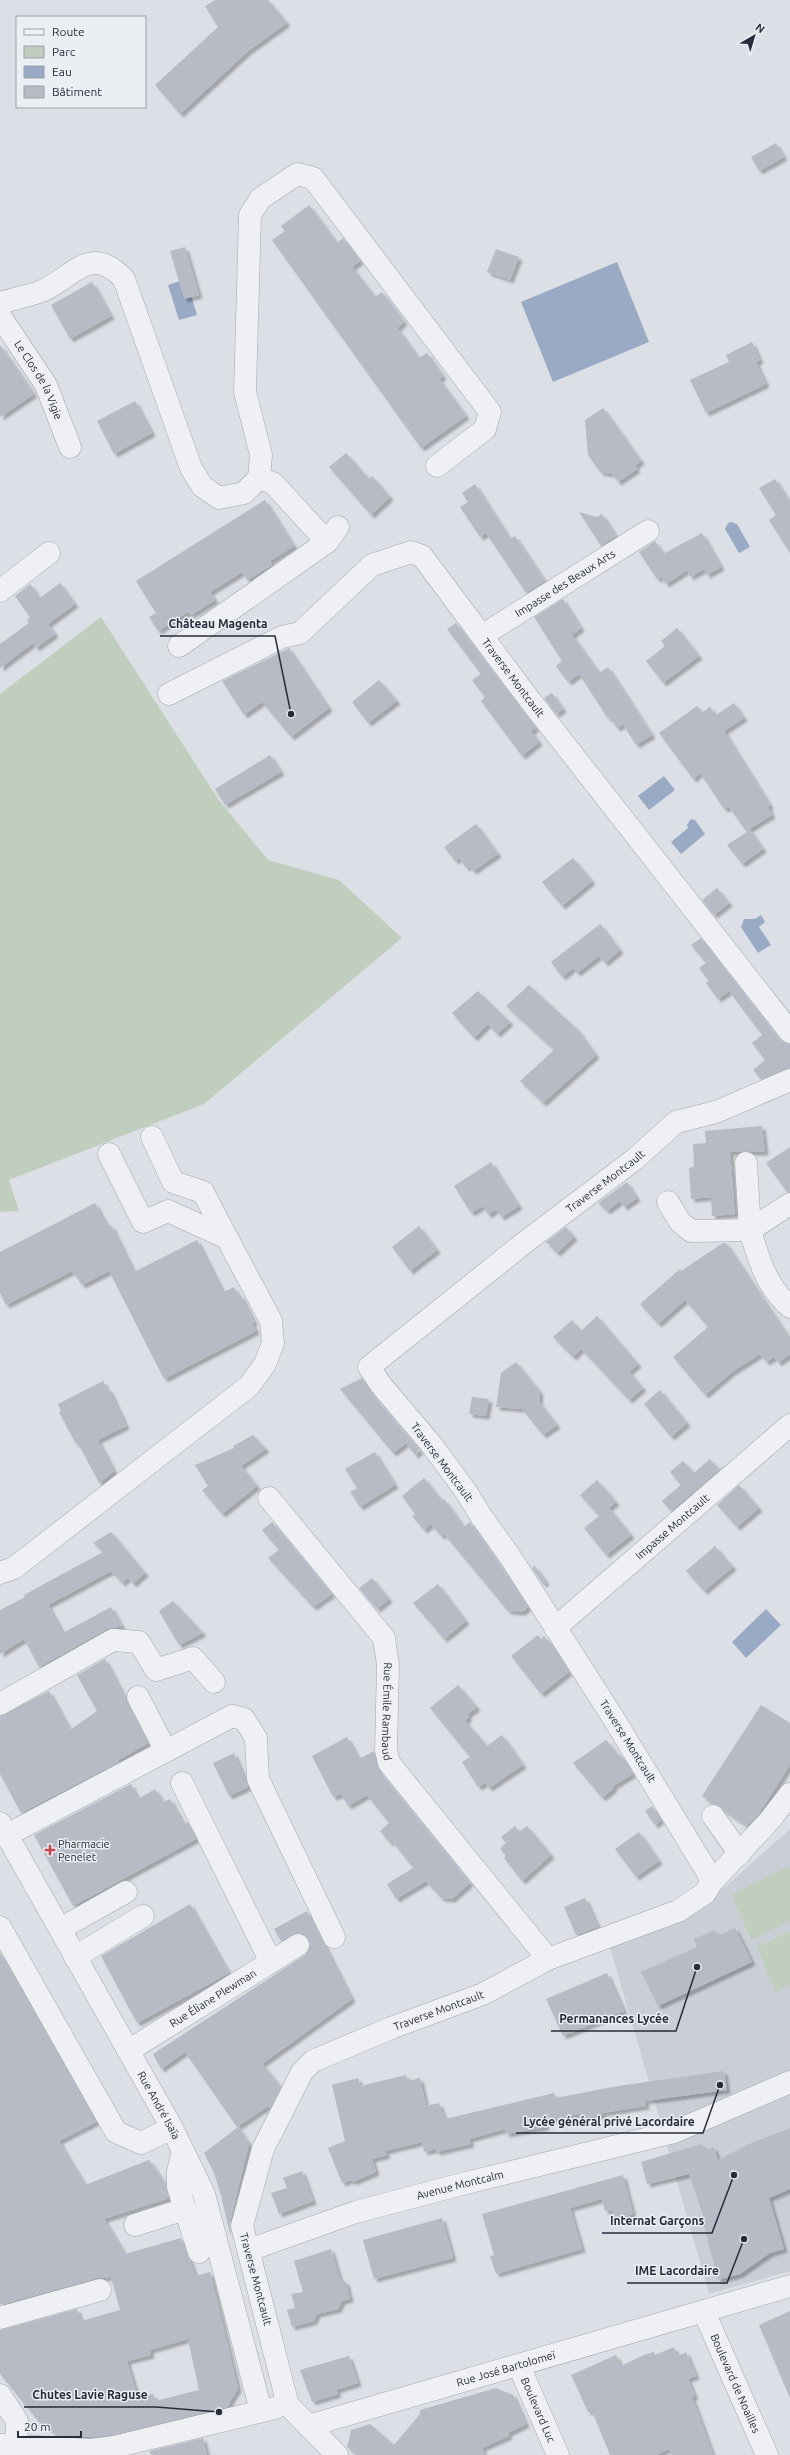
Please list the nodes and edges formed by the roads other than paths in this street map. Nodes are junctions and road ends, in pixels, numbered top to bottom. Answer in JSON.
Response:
{"nodes":[{"id":1,"x":0,"y":303,"type":"edge"},
{"id":2,"x":0,"y":316,"type":"edge"},
{"id":3,"x":70,"y":447,"type":"dead end"},
{"id":4,"x":437,"y":466,"type":"dead end"},
{"id":5,"x":258,"y":478,"type":"junction"},
{"id":6,"x":648,"y":531,"type":"dead end"},
{"id":7,"x":49,"y":553,"type":"dead end"},
{"id":8,"x":0,"y":591,"type":"edge"},
{"id":9,"x":483,"y":635,"type":"junction"},
{"id":10,"x":179,"y":646,"type":"dead end"},
{"id":11,"x":169,"y":694,"type":"dead end"},
{"id":12,"x":790,"y":1032,"type":"edge"},
{"id":13,"x":790,"y":1080,"type":"edge"},
{"id":14,"x":152,"y":1137,"type":"dead end"},
{"id":15,"x":109,"y":1154,"type":"dead end"},
{"id":16,"x":746,"y":1163,"type":"dead end"},
{"id":17,"x":668,"y":1202,"type":"dead end"},
{"id":18,"x":790,"y":1204,"type":"edge"},
{"id":19,"x":750,"y":1230,"type":"junction"},
{"id":20,"x":227,"y":1238,"type":"junction"},
{"id":21,"x":790,"y":1307,"type":"edge"},
{"id":22,"x":790,"y":1425,"type":"edge"},
{"id":23,"x":269,"y":1498,"type":"dead end"},
{"id":24,"x":0,"y":1573,"type":"edge"},
{"id":25,"x":555,"y":1628,"type":"junction"},
{"id":26,"x":214,"y":1682,"type":"dead end"},
{"id":27,"x":138,"y":1697,"type":"dead end"},
{"id":28,"x":0,"y":1704,"type":"edge"},
{"id":29,"x":166,"y":1751,"type":"junction"},
{"id":30,"x":182,"y":1783,"type":"dead end"},
{"id":31,"x":790,"y":1794,"type":"edge"},
{"id":32,"x":713,"y":1816,"type":"dead end"},
{"id":33,"x":3,"y":1829,"type":"edge"},
{"id":34,"x":740,"y":1854,"type":"junction"},
{"id":35,"x":710,"y":1883,"type":"junction"},
{"id":36,"x":126,"y":1892,"type":"dead end"},
{"id":37,"x":142,"y":1916,"type":"dead end"},
{"id":38,"x":0,"y":1927,"type":"edge"},
{"id":39,"x":60,"y":1929,"type":"junction"},
{"id":40,"x":334,"y":1937,"type":"dead end"},
{"id":41,"x":298,"y":1945,"type":"dead end"},
{"id":42,"x":75,"y":1957,"type":"junction"},
{"id":43,"x":548,"y":1959,"type":"junction"},
{"id":44,"x":271,"y":1962,"type":"junction"},
{"id":45,"x":128,"y":2051,"type":"junction"},
{"id":46,"x":790,"y":2082,"type":"edge"},
{"id":47,"x":172,"y":2128,"type":"junction"},
{"id":48,"x":183,"y":2152,"type":"junction"},
{"id":49,"x":185,"y":2209,"type":"junction"},
{"id":50,"x":135,"y":2224,"type":"dead end"},
{"id":51,"x":248,"y":2250,"type":"junction"},
{"id":52,"x":199,"y":2252,"type":"dead end"},
{"id":53,"x":790,"y":2286,"type":"edge"},
{"id":54,"x":100,"y":2290,"type":"dead end"},
{"id":55,"x":704,"y":2312,"type":"junction"},
{"id":56,"x":0,"y":2318,"type":"edge"},
{"id":57,"x":519,"y":2366,"type":"junction"},
{"id":58,"x":0,"y":2395,"type":"edge"},
{"id":59,"x":288,"y":2405,"type":"junction"},
{"id":60,"x":261,"y":2411,"type":"junction"},
{"id":61,"x":308,"y":2426,"type":"junction"},
{"id":62,"x":8,"y":2446,"type":"edge"},
{"id":63,"x":115,"y":2451,"type":"edge"},
{"id":64,"x":337,"y":2455,"type":"edge"},
{"id":65,"x":558,"y":2455,"type":"edge"},
{"id":66,"x":767,"y":2455,"type":"edge"}],
"edges":[{"from":1,"to":5,"type":"street"},
{"from":2,"to":3,"type":"street","name":"Le Clos de la Vigie"},
{"from":4,"to":5,"type":"street"},
{"from":5,"to":10,"type":"street"},
{"from":6,"to":9,"type":"street","name":"Impasse des Beaux Arts"},
{"from":7,"to":8,"type":"street"},
{"from":9,"to":11,"type":"street","name":"Traverse Montcault"},
{"from":9,"to":12,"type":"street","name":"Traverse Montcault"},
{"from":13,"to":25,"type":"street","name":"Traverse Montcault"},
{"from":14,"to":20,"type":"street"},
{"from":15,"to":20,"type":"street"},
{"from":16,"to":19,"type":"street"},
{"from":17,"to":19,"type":"street"},
{"from":18,"to":19,"type":"street"},
{"from":19,"to":21,"type":"street"},
{"from":20,"to":24,"type":"street"},
{"from":22,"to":25,"type":"street","name":"Impasse Montcault"},
{"from":23,"to":43,"type":"street","name":"Rue Émile Rambaud"},
{"from":25,"to":35,"type":"street","name":"Traverse Montcault"},
{"from":26,"to":28,"type":"street"},
{"from":27,"to":29,"type":"street"},
{"from":29,"to":33,"type":"street"},
{"from":29,"to":40,"type":"street"},
{"from":30,"to":44,"type":"street"},
{"from":31,"to":34,"type":"street"},
{"from":32,"to":34,"type":"street"},
{"from":33,"to":39,"type":"street","name":"Rue André Isaïa"},
{"from":34,"to":35,"type":"street"},
{"from":35,"to":43,"type":"street","name":"Traverse Montcault"},
{"from":36,"to":39,"type":"street"},
{"from":37,"to":42,"type":"street"},
{"from":38,"to":47,"type":"street"},
{"from":39,"to":42,"type":"street","name":"Rue André Isaïa"},
{"from":41,"to":44,"type":"street","name":"Rue Éliane Plewman"},
{"from":42,"to":45,"type":"street","name":"Rue André Isaïa"},
{"from":43,"to":51,"type":"street","name":"Traverse Montcault"},
{"from":44,"to":45,"type":"street","name":"Rue Éliane Plewman"},
{"from":45,"to":47,"type":"street","name":"Rue André Isaïa"},
{"from":46,"to":51,"type":"street","name":"Avenue Montcalm"},
{"from":47,"to":48,"type":"street","name":"Rue André Isaïa"},
{"from":48,"to":49,"type":"street"},
{"from":48,"to":60,"type":"street","name":"Rue André Isaïa"},
{"from":49,"to":50,"type":"street"},
{"from":49,"to":52,"type":"street"},
{"from":51,"to":59,"type":"street","name":"Traverse Montcault"},
{"from":53,"to":55,"type":"street","name":"Rue José Bartolomeï"},
{"from":54,"to":56,"type":"street"},
{"from":55,"to":57,"type":"street","name":"Rue José Bartolomeï"},
{"from":55,"to":66,"type":"street","name":"Boulevard de Noailles"},
{"from":57,"to":61,"type":"street","name":"Rue José Bartolomeï"},
{"from":57,"to":65,"type":"street","name":"Boulevard Luc"},
{"from":58,"to":62,"type":"street"},
{"from":59,"to":60,"type":"street"},
{"from":59,"to":61,"type":"street"},
{"from":60,"to":63,"type":"street"},
{"from":61,"to":64,"type":"street"},
{"from":62,"to":63,"type":"street"}]}
